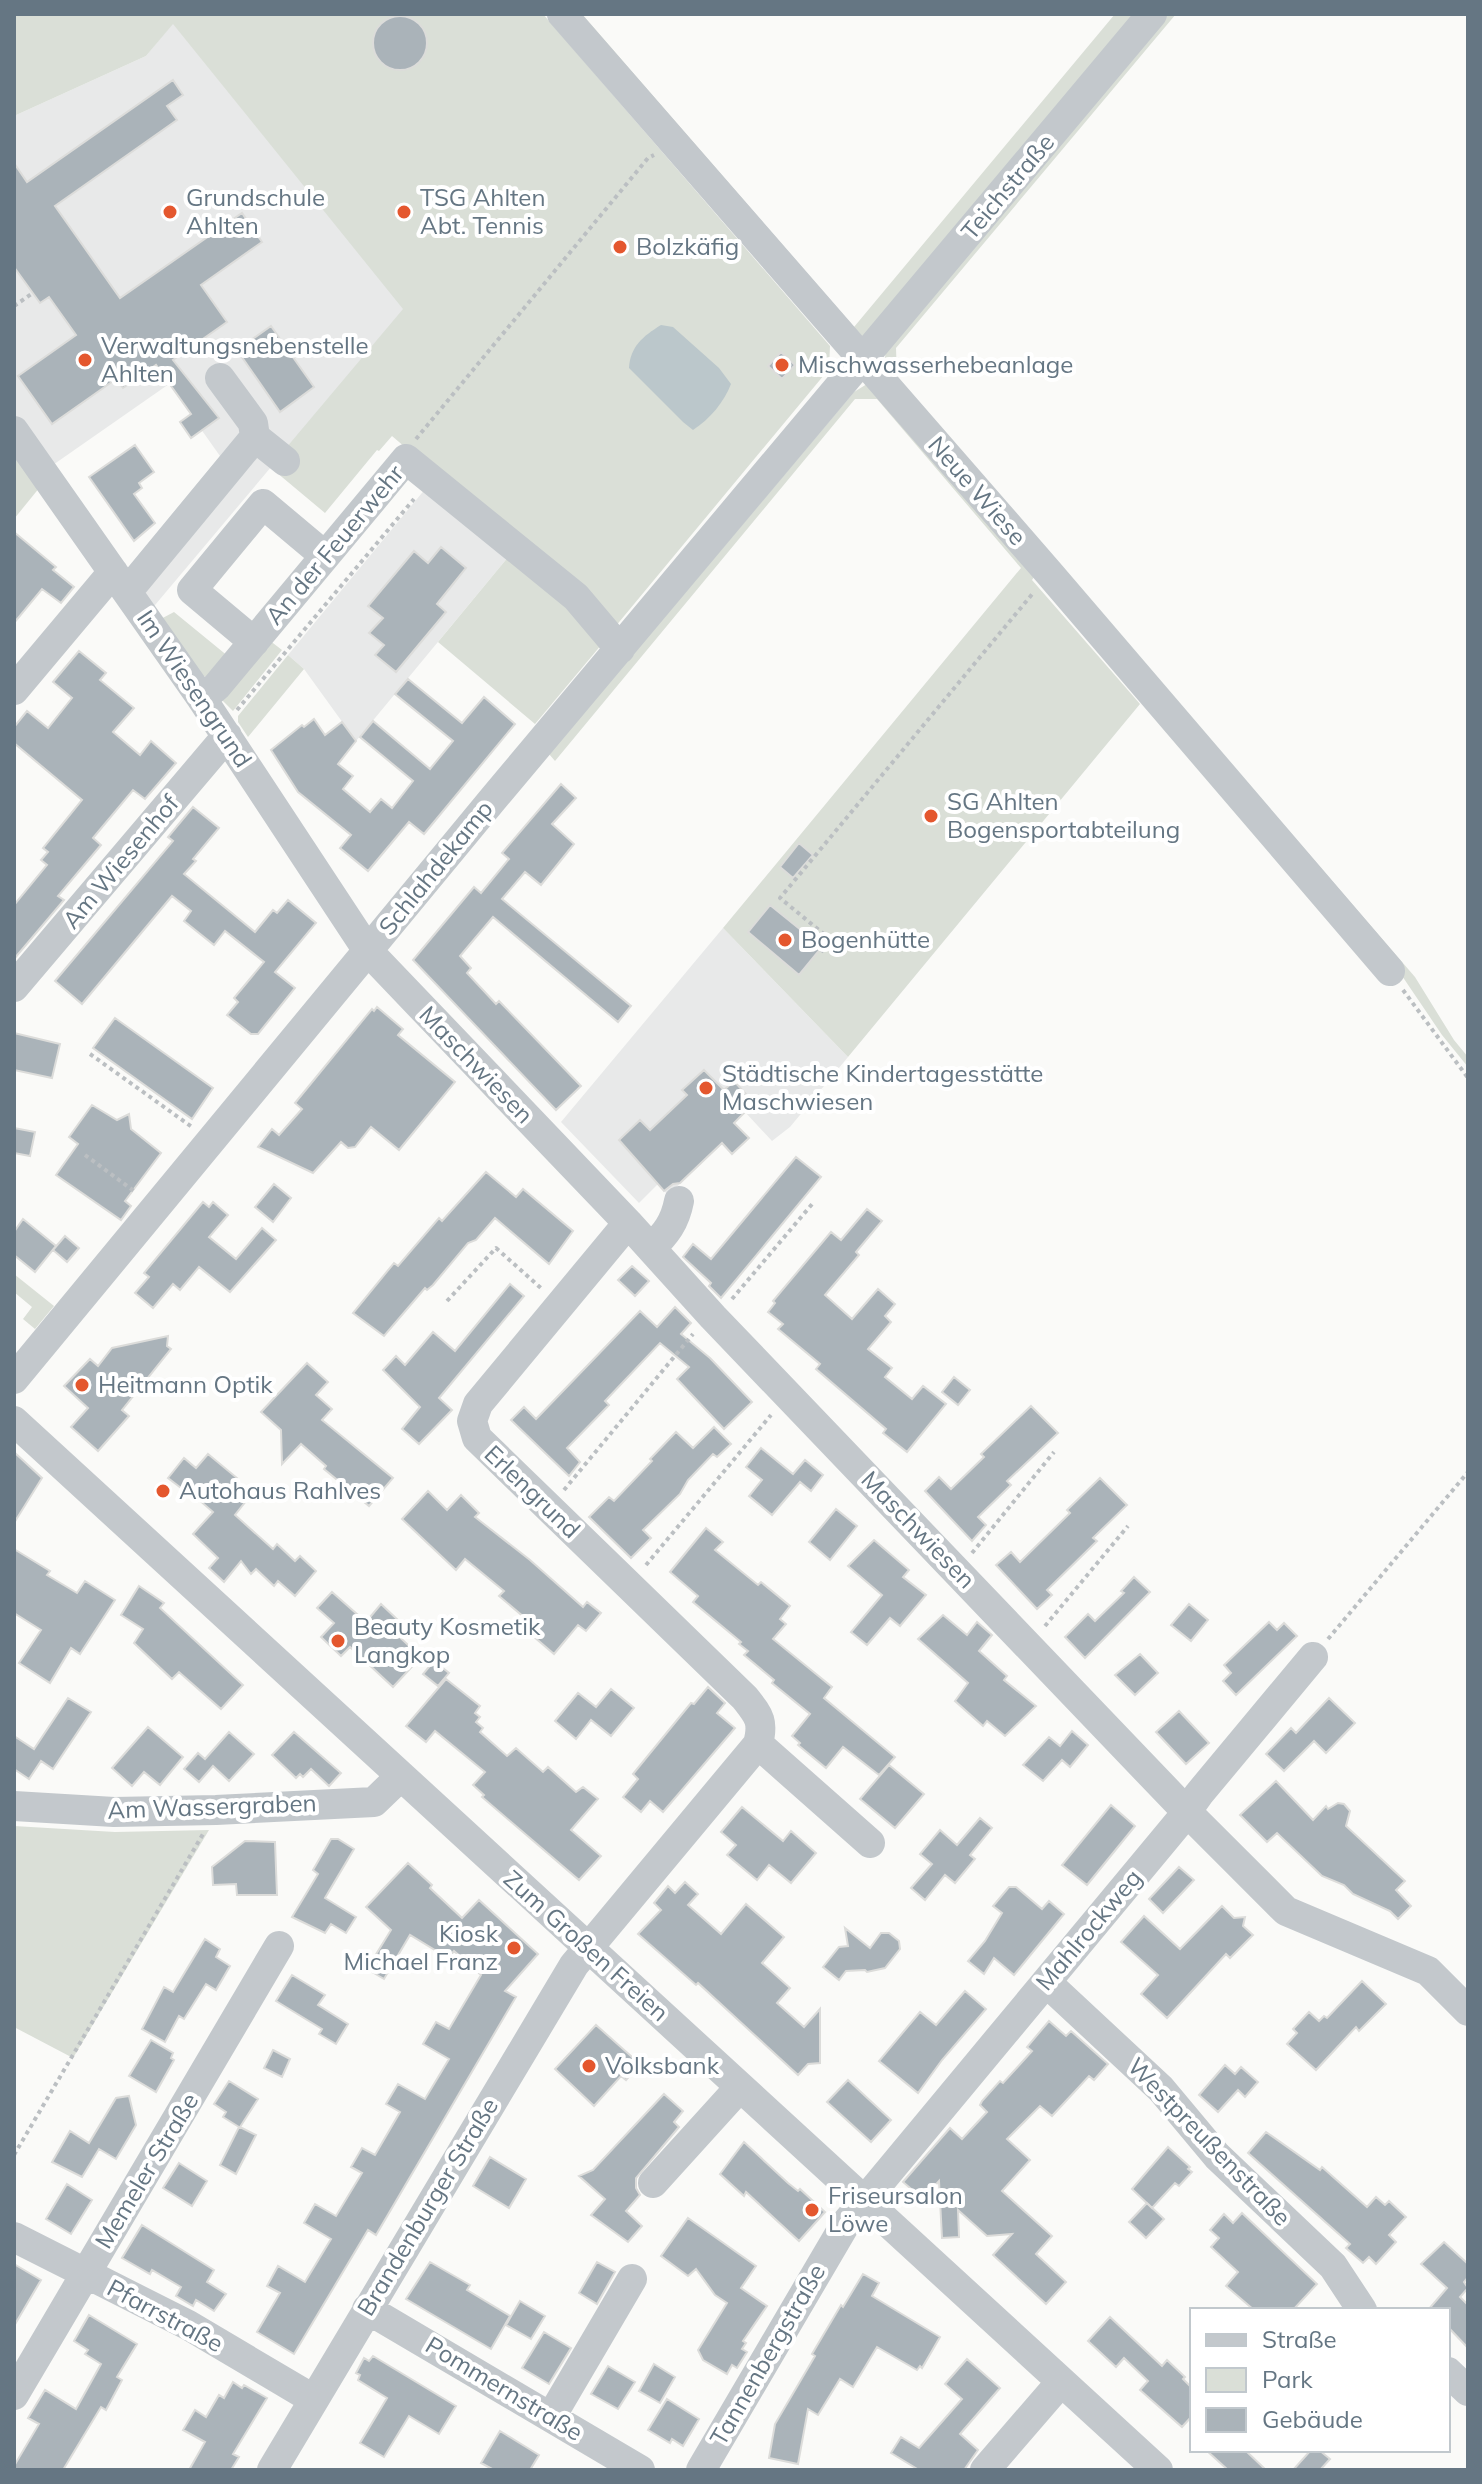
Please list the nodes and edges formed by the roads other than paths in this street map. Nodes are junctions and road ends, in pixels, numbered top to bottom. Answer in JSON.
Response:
{"nodes":[{"id":1,"x":562,"y":14,"type":"edge"},
{"id":2,"x":1152,"y":14,"type":"edge"},
{"id":3,"x":863,"y":361,"type":"junction"},
{"id":4,"x":220,"y":378,"type":"dead end"},
{"id":5,"x":14,"y":431,"type":"edge"},
{"id":6,"x":255,"y":437,"type":"junction"},
{"id":7,"x":285,"y":461,"type":"dead end"},
{"id":8,"x":325,"y":556,"type":"junction"},
{"id":9,"x":120,"y":582,"type":"junction"},
{"id":10,"x":254,"y":642,"type":"junction"},
{"id":11,"x":620,"y":649,"type":"junction"},
{"id":12,"x":14,"y":690,"type":"edge"},
{"id":13,"x":202,"y":699,"type":"junction"},
{"id":14,"x":228,"y":728,"type":"junction"},
{"id":15,"x":368,"y":951,"type":"junction"},
{"id":16,"x":1390,"y":971,"type":"road end"},
{"id":17,"x":14,"y":987,"type":"edge"},
{"id":18,"x":679,"y":1201,"type":"dead end"},
{"id":19,"x":628,"y":1223,"type":"junction"},
{"id":20,"x":651,"y":1248,"type":"junction"},
{"id":21,"x":14,"y":1379,"type":"edge"},
{"id":22,"x":14,"y":1421,"type":"edge"},
{"id":23,"x":1313,"y":1657,"type":"road end"},
{"id":24,"x":758,"y":1744,"type":"junction"},
{"id":25,"x":400,"y":1777,"type":"junction"},
{"id":26,"x":14,"y":1806,"type":"edge"},
{"id":27,"x":1187,"y":1812,"type":"junction"},
{"id":28,"x":870,"y":1843,"type":"dead end"},
{"id":29,"x":279,"y":1946,"type":"dead end"},
{"id":30,"x":587,"y":1946,"type":"junction"},
{"id":31,"x":1046,"y":1982,"type":"junction"},
{"id":32,"x":1468,"y":2011,"type":"edge"},
{"id":33,"x":740,"y":2087,"type":"junction"},
{"id":34,"x":653,"y":2183,"type":"dead end"},
{"id":35,"x":863,"y":2200,"type":"junction"},
{"id":36,"x":14,"y":2237,"type":"edge"},
{"id":37,"x":86,"y":2273,"type":"junction"},
{"id":38,"x":632,"y":2279,"type":"dead end"},
{"id":39,"x":1361,"y":2308,"type":"edge"},
{"id":40,"x":367,"y":2309,"type":"junction"},
{"id":41,"x":1450,"y":2374,"type":"edge"},
{"id":42,"x":1061,"y":2382,"type":"junction"},
{"id":43,"x":1468,"y":2391,"type":"edge"},
{"id":44,"x":14,"y":2395,"type":"edge"},
{"id":45,"x":313,"y":2399,"type":"junction"},
{"id":46,"x":551,"y":2417,"type":"junction"},
{"id":47,"x":272,"y":2470,"type":"edge"},
{"id":48,"x":640,"y":2470,"type":"edge"},
{"id":49,"x":701,"y":2470,"type":"edge"},
{"id":50,"x":985,"y":2470,"type":"edge"},
{"id":51,"x":1158,"y":2470,"type":"edge"}],
"edges":[{"from":1,"to":3,"type":"street","name":"Neue Wiese"},
{"from":2,"to":3,"type":"street","name":"Teichstraße"},
{"from":3,"to":11,"type":"street","name":"Schlahdekamp"},
{"from":3,"to":16,"type":"street","name":"Neue Wiese"},
{"from":4,"to":6,"type":"street"},
{"from":5,"to":9,"type":"street","name":"Im Wiesengrund"},
{"from":6,"to":7,"type":"street"},
{"from":6,"to":9,"type":"street"},
{"from":8,"to":10,"type":"street","name":"An der Feuerwehr"},
{"from":8,"to":10,"type":"street"},
{"from":8,"to":11,"type":"street","name":"An der Feuerwehr"},
{"from":9,"to":12,"type":"street"},
{"from":9,"to":13,"type":"street","name":"Im Wiesengrund"},
{"from":10,"to":13,"type":"street","name":"An der Feuerwehr"},
{"from":11,"to":15,"type":"street","name":"Schlahdekamp"},
{"from":13,"to":14,"type":"street","name":"Im Wiesengrund"},
{"from":14,"to":15,"type":"street","name":"Im Wiesengrund"},
{"from":14,"to":17,"type":"street","name":"Am Wiesenhof"},
{"from":15,"to":19,"type":"street","name":"Maschwiesen"},
{"from":15,"to":21,"type":"street","name":"Schlahdekamp"},
{"from":18,"to":20,"type":"street"},
{"from":19,"to":20,"type":"street","name":"Maschwiesen"},
{"from":19,"to":24,"type":"street","name":"Erlengrund"},
{"from":20,"to":27,"type":"street","name":"Maschwiesen"},
{"from":22,"to":25,"type":"street","name":"Zum Großen Freien"},
{"from":23,"to":27,"type":"street","name":"Mahlrockweg"},
{"from":24,"to":28,"type":"street"},
{"from":24,"to":30,"type":"street"},
{"from":25,"to":26,"type":"street","name":"Am Wassergraben"},
{"from":25,"to":30,"type":"street","name":"Zum Großen Freien"},
{"from":27,"to":31,"type":"street","name":"Mahlrockweg"},
{"from":27,"to":32,"type":"street","name":"Maschwiesen"},
{"from":29,"to":37,"type":"street","name":"Memeler Straße"},
{"from":30,"to":33,"type":"street","name":"Zum Großen Freien"},
{"from":30,"to":40,"type":"street","name":"Brandenburger Straße"},
{"from":31,"to":35,"type":"street","name":"Mahlrockweg"},
{"from":31,"to":39,"type":"street","name":"Westpreußenstraße"},
{"from":33,"to":34,"type":"street"},
{"from":33,"to":35,"type":"street","name":"Zum Großen Freien"},
{"from":35,"to":42,"type":"street","name":"Zum Großen Freien"},
{"from":35,"to":49,"type":"street","name":"Tannenbergstraße"},
{"from":36,"to":37,"type":"street","name":"Pfarrstraße"},
{"from":37,"to":44,"type":"street","name":"Memeler Straße"},
{"from":37,"to":45,"type":"street","name":"Pfarrstraße"},
{"from":38,"to":46,"type":"street"},
{"from":40,"to":45,"type":"street","name":"Brandenburger Straße"},
{"from":40,"to":46,"type":"street","name":"Pommernstraße"},
{"from":41,"to":43,"type":"street"},
{"from":42,"to":50,"type":"street"},
{"from":42,"to":51,"type":"street","name":"Zum Großen Freien"},
{"from":45,"to":47,"type":"street","name":"Brandenburger Straße"},
{"from":46,"to":48,"type":"street","name":"Pommernstraße"}]}
